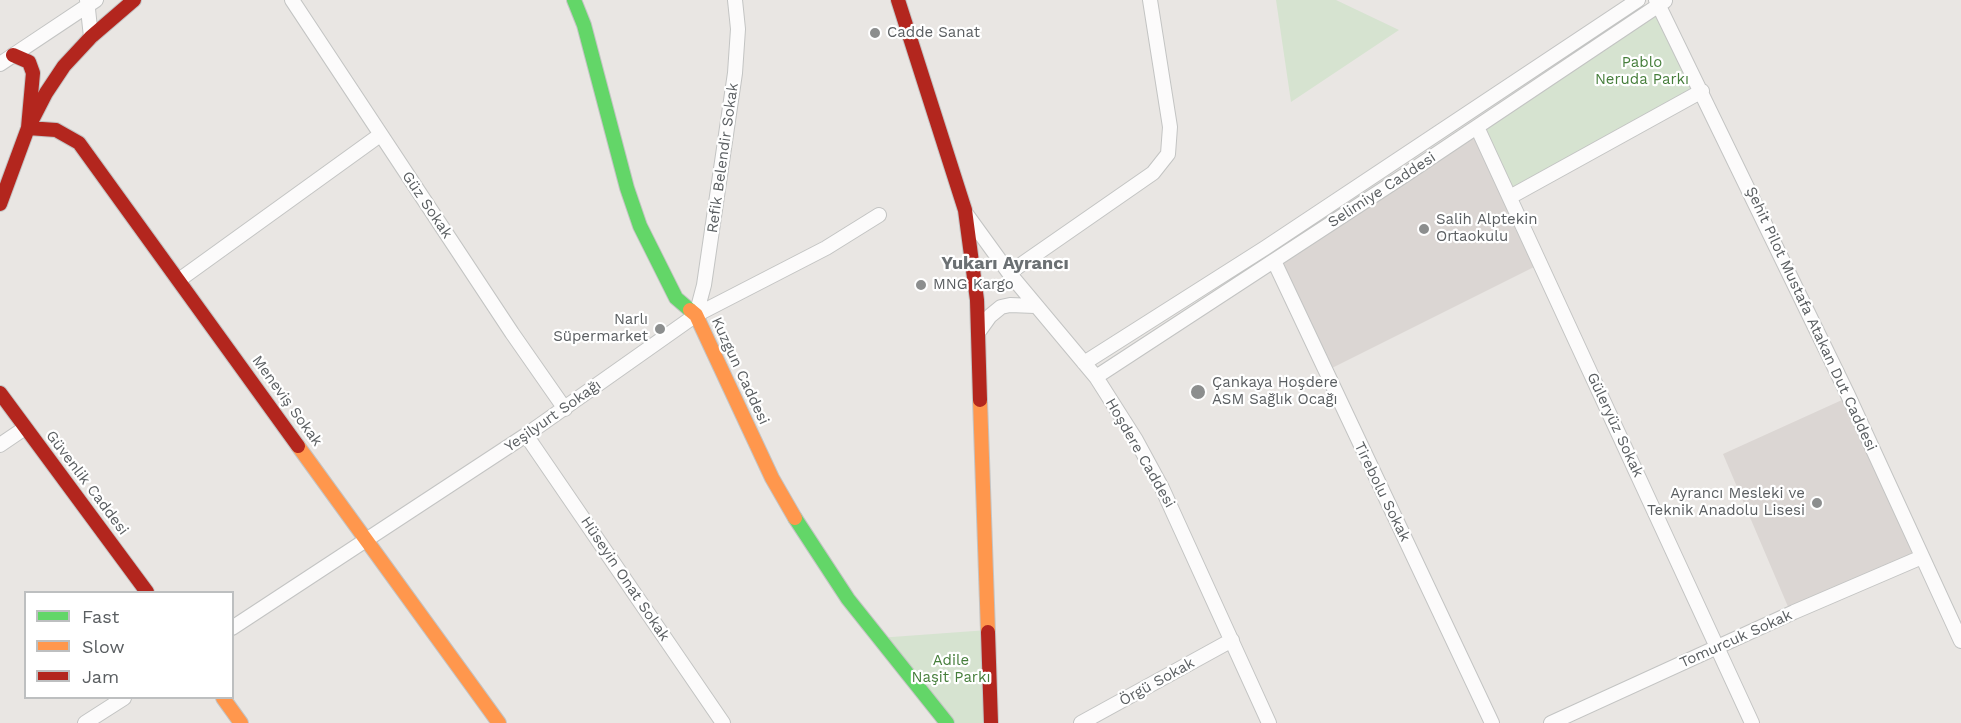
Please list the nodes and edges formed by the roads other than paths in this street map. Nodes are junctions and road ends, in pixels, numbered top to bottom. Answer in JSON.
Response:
{"nodes":[{"id":1,"x":134,"y":0,"type":"edge"},
{"id":2,"x":292,"y":0,"type":"edge"},
{"id":3,"x":574,"y":0,"type":"edge"},
{"id":4,"x":735,"y":0,"type":"edge"},
{"id":5,"x":898,"y":0,"type":"edge"},
{"id":6,"x":1150,"y":0,"type":"edge"},
{"id":7,"x":1638,"y":0,"type":"edge"},
{"id":8,"x":90,"y":2,"type":"edge"},
{"id":9,"x":1661,"y":2,"type":"edge"},
{"id":10,"x":121,"y":5,"type":"edge"},
{"id":11,"x":91,"y":37,"type":"junction"},
{"id":12,"x":14,"y":55,"type":"junction"},
{"id":13,"x":0,"y":64,"type":"edge"},
{"id":14,"x":1702,"y":91,"type":"junction"},
{"id":15,"x":28,"y":128,"type":"junction"},
{"id":16,"x":1477,"y":128,"type":"junction"},
{"id":17,"x":380,"y":135,"type":"junction"},
{"id":18,"x":1510,"y":197,"type":"junction"},
{"id":19,"x":0,"y":204,"type":"edge"},
{"id":20,"x":964,"y":210,"type":"junction"},
{"id":21,"x":879,"y":215,"type":"dead end"},
{"id":22,"x":1274,"y":261,"type":"junction"},
{"id":23,"x":1009,"y":273,"type":"junction"},
{"id":24,"x":180,"y":280,"type":"junction"},
{"id":25,"x":1035,"y":306,"type":"junction"},
{"id":26,"x":696,"y":315,"type":"junction"},
{"id":27,"x":980,"y":330,"type":"junction"},
{"id":28,"x":1084,"y":363,"type":"junction"},
{"id":29,"x":1096,"y":377,"type":"junction"},
{"id":30,"x":0,"y":393,"type":"edge"},
{"id":31,"x":565,"y":408,"type":"junction"},
{"id":32,"x":25,"y":428,"type":"junction"},
{"id":33,"x":526,"y":435,"type":"junction"},
{"id":34,"x":0,"y":445,"type":"edge"},
{"id":35,"x":367,"y":539,"type":"junction"},
{"id":36,"x":1922,"y":557,"type":"junction"},
{"id":37,"x":146,"y":591,"type":"edge"},
{"id":38,"x":234,"y":627,"type":"edge"},
{"id":39,"x":1232,"y":640,"type":"junction"},
{"id":40,"x":1961,"y":641,"type":"edge"},
{"id":41,"x":1717,"y":647,"type":"junction"},
{"id":42,"x":122,"y":699,"type":"edge"},
{"id":43,"x":224,"y":699,"type":"edge"},
{"id":44,"x":84,"y":723,"type":"edge"},
{"id":45,"x":241,"y":723,"type":"edge"},
{"id":46,"x":499,"y":723,"type":"edge"},
{"id":47,"x":723,"y":723,"type":"edge"},
{"id":48,"x":947,"y":723,"type":"edge"},
{"id":49,"x":991,"y":723,"type":"edge"},
{"id":50,"x":1081,"y":723,"type":"edge"},
{"id":51,"x":1269,"y":723,"type":"edge"},
{"id":52,"x":1492,"y":723,"type":"edge"},
{"id":53,"x":1551,"y":723,"type":"edge"},
{"id":54,"x":1752,"y":723,"type":"edge"}],
"edges":[{"from":1,"to":10,"type":"street"},
{"from":2,"to":17,"type":"street","name":"Güz Sokak"},
{"from":3,"to":26,"type":"street","name":"Kuzgun Caddesi"},
{"from":4,"to":26,"type":"street","name":"Refik Belendir Sokak"},
{"from":5,"to":20,"type":"street"},
{"from":6,"to":23,"type":"street"},
{"from":7,"to":28,"type":"street","name":"Selimiye Caddesi"},
{"from":8,"to":11,"type":"street"},
{"from":8,"to":12,"type":"street"},
{"from":9,"to":14,"type":"street","name":"Şehit Pilot Mustafa Atakan Dut Caddesi"},
{"from":9,"to":16,"type":"street","name":"Selimiye Caddesi"},
{"from":10,"to":11,"type":"street"},
{"from":11,"to":15,"type":"street"},
{"from":12,"to":13,"type":"street"},
{"from":12,"to":15,"type":"street"},
{"from":14,"to":18,"type":"street"},
{"from":14,"to":36,"type":"street","name":"Şehit Pilot Mustafa Atakan Dut Caddesi"},
{"from":15,"to":19,"type":"street"},
{"from":15,"to":24,"type":"street","name":"Meneviş Sokak"},
{"from":16,"to":18,"type":"street","name":"Güleryüz Sokak"},
{"from":16,"to":22,"type":"street","name":"Selimiye Caddesi"},
{"from":17,"to":24,"type":"street"},
{"from":17,"to":31,"type":"street","name":"Güz Sokak"},
{"from":18,"to":41,"type":"street","name":"Güleryüz Sokak"},
{"from":20,"to":23,"type":"street","name":"Hoşdere Caddesi"},
{"from":20,"to":27,"type":"street"},
{"from":21,"to":26,"type":"street","name":"Yeşilyurt Sokağı"},
{"from":22,"to":29,"type":"street","name":"Selimiye Caddesi"},
{"from":22,"to":52,"type":"street","name":"Tirebolu Sokak"},
{"from":23,"to":25,"type":"street","name":"Hoşdere Caddesi"},
{"from":24,"to":35,"type":"street","name":"Meneviş Sokak"},
{"from":25,"to":27,"type":"street"},
{"from":25,"to":28,"type":"street","name":"Hoşdere Caddesi"},
{"from":26,"to":31,"type":"street","name":"Yeşilyurt Sokağı"},
{"from":26,"to":48,"type":"street","name":"Kuzgun Caddesi"},
{"from":27,"to":49,"type":"street"},
{"from":28,"to":29,"type":"street","name":"Hoşdere Caddesi"},
{"from":29,"to":39,"type":"street","name":"Hoşdere Caddesi"},
{"from":30,"to":32,"type":"street","name":"Güvenlik Caddesi"},
{"from":31,"to":33,"type":"street","name":"Yeşilyurt Sokağı"},
{"from":32,"to":34,"type":"street"},
{"from":32,"to":37,"type":"street","name":"Güvenlik Caddesi"},
{"from":33,"to":35,"type":"street","name":"Yeşilyurt Sokağı"},
{"from":33,"to":47,"type":"street","name":"Hüseyin Onat Sokak"},
{"from":35,"to":38,"type":"street","name":"Yeşilyurt Sokağı"},
{"from":35,"to":46,"type":"street","name":"Meneviş Sokak"},
{"from":36,"to":40,"type":"street","name":"Şehit Pilot Mustafa Atakan Dut Caddesi"},
{"from":36,"to":41,"type":"street","name":"Tomurcuk Sokak"},
{"from":39,"to":50,"type":"street","name":"Örgü Sokak"},
{"from":39,"to":51,"type":"street","name":"Hoşdere Caddesi"},
{"from":41,"to":53,"type":"street","name":"Tomurcuk Sokak"},
{"from":41,"to":54,"type":"street","name":"Güleryüz Sokak"},
{"from":42,"to":44,"type":"street"},
{"from":43,"to":45,"type":"street"}]}
